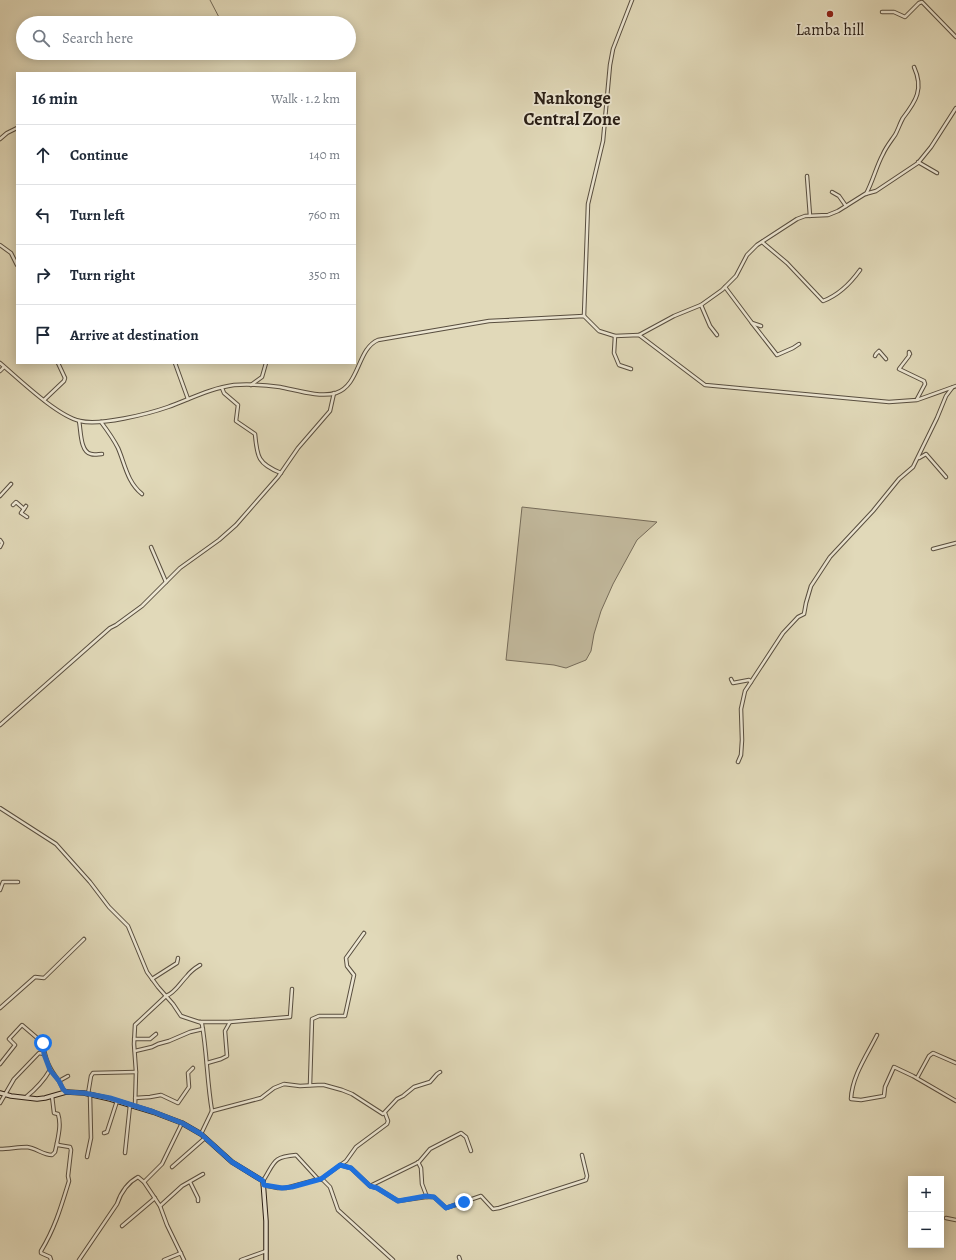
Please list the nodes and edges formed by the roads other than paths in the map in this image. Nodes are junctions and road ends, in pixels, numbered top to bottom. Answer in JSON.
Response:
{"nodes":[{"id":1,"x":632,"y":0,"type":"edge"},
{"id":2,"x":882,"y":12,"type":"dead end"},
{"id":3,"x":956,"y":37,"type":"edge"},
{"id":4,"x":914,"y":67,"type":"dead end"},
{"id":5,"x":956,"y":108,"type":"edge"},
{"id":6,"x":16,"y":128,"type":"edge"},
{"id":7,"x":0,"y":139,"type":"edge"},
{"id":8,"x":918,"y":162,"type":"junction"},
{"id":9,"x":937,"y":173,"type":"dead end"},
{"id":10,"x":807,"y":176,"type":"dead end"},
{"id":11,"x":832,"y":192,"type":"dead end"},
{"id":12,"x":865,"y":194,"type":"junction"},
{"id":13,"x":846,"y":206,"type":"junction"},
{"id":14,"x":810,"y":216,"type":"junction"},
{"id":15,"x":762,"y":242,"type":"junction"},
{"id":16,"x":0,"y":245,"type":"edge"},
{"id":17,"x":16,"y":263,"type":"edge"},
{"id":18,"x":860,"y":270,"type":"dead end"},
{"id":19,"x":725,"y":287,"type":"junction"},
{"id":20,"x":701,"y":305,"type":"junction"},
{"id":21,"x":584,"y":316,"type":"junction"},
{"id":22,"x":752,"y":323,"type":"junction"},
{"id":23,"x":760,"y":326,"type":"dead end"},
{"id":24,"x":639,"y":335,"type":"junction"},
{"id":25,"x":717,"y":335,"type":"dead end"},
{"id":26,"x":615,"y":336,"type":"junction"},
{"id":27,"x":799,"y":344,"type":"dead end"},
{"id":28,"x":910,"y":354,"type":"dead end"},
{"id":29,"x":875,"y":356,"type":"dead end"},
{"id":30,"x":886,"y":359,"type":"dead end"},
{"id":31,"x":0,"y":363,"type":"edge"},
{"id":32,"x":58,"y":364,"type":"edge"},
{"id":33,"x":175,"y":364,"type":"edge"},
{"id":34,"x":266,"y":364,"type":"edge"},
{"id":35,"x":4,"y":367,"type":"junction"},
{"id":36,"x":631,"y":369,"type":"dead end"},
{"id":37,"x":0,"y":371,"type":"edge"},
{"id":38,"x":250,"y":385,"type":"junction"},
{"id":39,"x":954,"y":387,"type":"edge"},
{"id":40,"x":222,"y":388,"type":"junction"},
{"id":41,"x":334,"y":393,"type":"junction"},
{"id":42,"x":188,"y":399,"type":"junction"},
{"id":43,"x":44,"y":400,"type":"junction"},
{"id":44,"x":917,"y":400,"type":"junction"},
{"id":45,"x":79,"y":421,"type":"junction"},
{"id":46,"x":101,"y":422,"type":"junction"},
{"id":47,"x":102,"y":454,"type":"dead end"},
{"id":48,"x":913,"y":467,"type":"junction"},
{"id":49,"x":281,"y":473,"type":"junction"},
{"id":50,"x":946,"y":477,"type":"dead end"},
{"id":51,"x":11,"y":484,"type":"dead end"},
{"id":52,"x":142,"y":494,"type":"dead end"},
{"id":53,"x":0,"y":495,"type":"edge"},
{"id":54,"x":13,"y":505,"type":"dead end"},
{"id":55,"x":27,"y":517,"type":"dead end"},
{"id":56,"x":0,"y":540,"type":"edge"},
{"id":57,"x":956,"y":543,"type":"edge"},
{"id":58,"x":0,"y":547,"type":"edge"},
{"id":59,"x":150,"y":547,"type":"dead end"},
{"id":60,"x":932,"y":549,"type":"dead end"},
{"id":61,"x":166,"y":582,"type":"junction"},
{"id":62,"x":731,"y":679,"type":"dead end"},
{"id":63,"x":751,"y":682,"type":"junction"},
{"id":64,"x":0,"y":725,"type":"edge"},
{"id":65,"x":738,"y":762,"type":"dead end"},
{"id":66,"x":0,"y":808,"type":"edge"},
{"id":67,"x":18,"y":882,"type":"dead end"},
{"id":68,"x":0,"y":890,"type":"edge"},
{"id":69,"x":364,"y":933,"type":"dead end"},
{"id":70,"x":84,"y":939,"type":"dead end"},
{"id":71,"x":178,"y":958,"type":"dead end"},
{"id":72,"x":200,"y":965,"type":"dead end"},
{"id":73,"x":152,"y":979,"type":"junction"},
{"id":74,"x":292,"y":989,"type":"dead end"},
{"id":75,"x":166,"y":996,"type":"junction"},
{"id":76,"x":0,"y":1008,"type":"edge"},
{"id":77,"x":199,"y":1022,"type":"junction"},
{"id":78,"x":230,"y":1022,"type":"junction"},
{"id":79,"x":203,"y":1029,"type":"junction"},
{"id":80,"x":156,"y":1034,"type":"dead end"},
{"id":81,"x":877,"y":1035,"type":"dead end"},
{"id":82,"x":134,"y":1040,"type":"junction"},
{"id":83,"x":135,"y":1051,"type":"junction"},
{"id":84,"x":44,"y":1054,"type":"junction"},
{"id":85,"x":207,"y":1063,"type":"junction"},
{"id":86,"x":956,"y":1063,"type":"edge"},
{"id":87,"x":0,"y":1064,"type":"edge"},
{"id":88,"x":193,"y":1068,"type":"dead end"},
{"id":89,"x":50,"y":1070,"type":"junction"},
{"id":90,"x":136,"y":1072,"type":"junction"},
{"id":91,"x":440,"y":1072,"type":"dead end"},
{"id":92,"x":68,"y":1076,"type":"dead end"},
{"id":93,"x":916,"y":1078,"type":"junction"},
{"id":94,"x":59,"y":1081,"type":"junction"},
{"id":95,"x":310,"y":1085,"type":"junction"},
{"id":96,"x":66,"y":1092,"type":"junction"},
{"id":97,"x":0,"y":1093,"type":"edge"},
{"id":98,"x":89,"y":1094,"type":"junction"},
{"id":99,"x":5,"y":1095,"type":"junction"},
{"id":100,"x":52,"y":1096,"type":"junction"},
{"id":101,"x":25,"y":1097,"type":"junction"},
{"id":102,"x":135,"y":1098,"type":"junction"},
{"id":103,"x":117,"y":1101,"type":"junction"},
{"id":104,"x":956,"y":1101,"type":"edge"},
{"id":105,"x":0,"y":1103,"type":"edge"},
{"id":106,"x":133,"y":1106,"type":"junction"},
{"id":107,"x":212,"y":1111,"type":"junction"},
{"id":108,"x":385,"y":1113,"type":"junction"},
{"id":109,"x":182,"y":1123,"type":"junction"},
{"id":110,"x":104,"y":1133,"type":"dead end"},
{"id":111,"x":201,"y":1134,"type":"junction"},
{"id":112,"x":205,"y":1138,"type":"junction"},
{"id":113,"x":57,"y":1143,"type":"junction"},
{"id":114,"x":0,"y":1149,"type":"edge"},
{"id":115,"x":470,"y":1151,"type":"dead end"},
{"id":116,"x":125,"y":1153,"type":"dead end"},
{"id":117,"x":582,"y":1155,"type":"dead end"},
{"id":118,"x":87,"y":1157,"type":"dead end"},
{"id":119,"x":418,"y":1162,"type":"junction"},
{"id":120,"x":340,"y":1165,"type":"junction"},
{"id":121,"x":172,"y":1167,"type":"dead end"},
{"id":122,"x":203,"y":1174,"type":"dead end"},
{"id":123,"x":319,"y":1179,"type":"junction"},
{"id":124,"x":144,"y":1182,"type":"junction"},
{"id":125,"x":190,"y":1182,"type":"junction"},
{"id":126,"x":263,"y":1183,"type":"junction"},
{"id":127,"x":370,"y":1186,"type":"junction"},
{"id":128,"x":427,"y":1196,"type":"junction"},
{"id":129,"x":155,"y":1198,"type":"junction"},
{"id":130,"x":198,"y":1201,"type":"dead end"},
{"id":131,"x":160,"y":1206,"type":"junction"},
{"id":132,"x":946,"y":1218,"type":"dead end"},
{"id":133,"x":956,"y":1220,"type":"edge"},
{"id":134,"x":122,"y":1226,"type":"dead end"},
{"id":135,"x":266,"y":1251,"type":"junction"},
{"id":136,"x":181,"y":1253,"type":"junction"},
{"id":137,"x":51,"y":1260,"type":"edge"},
{"id":138,"x":79,"y":1260,"type":"edge"},
{"id":139,"x":164,"y":1260,"type":"edge"},
{"id":140,"x":184,"y":1260,"type":"edge"},
{"id":141,"x":241,"y":1260,"type":"edge"},
{"id":142,"x":266,"y":1260,"type":"edge"},
{"id":143,"x":393,"y":1260,"type":"edge"}],
"edges":[{"from":1,"to":21,"type":"street"},
{"from":2,"to":3,"type":"street"},
{"from":4,"to":12,"type":"street"},
{"from":5,"to":8,"type":"street"},
{"from":6,"to":7,"type":"street"},
{"from":8,"to":9,"type":"street"},
{"from":8,"to":12,"type":"street"},
{"from":10,"to":14,"type":"street"},
{"from":11,"to":13,"type":"street"},
{"from":12,"to":13,"type":"street"},
{"from":13,"to":14,"type":"street"},
{"from":14,"to":15,"type":"street"},
{"from":15,"to":18,"type":"street"},
{"from":15,"to":19,"type":"street"},
{"from":16,"to":17,"type":"street"},
{"from":19,"to":20,"type":"street"},
{"from":19,"to":22,"type":"street"},
{"from":20,"to":24,"type":"street"},
{"from":20,"to":25,"type":"street"},
{"from":21,"to":26,"type":"street"},
{"from":21,"to":41,"type":"street"},
{"from":22,"to":23,"type":"street"},
{"from":22,"to":27,"type":"street"},
{"from":24,"to":26,"type":"street"},
{"from":24,"to":44,"type":"street"},
{"from":26,"to":36,"type":"street"},
{"from":28,"to":44,"type":"street"},
{"from":29,"to":30,"type":"street"},
{"from":31,"to":35,"type":"street"},
{"from":32,"to":43,"type":"street"},
{"from":33,"to":42,"type":"street"},
{"from":34,"to":38,"type":"street"},
{"from":35,"to":37,"type":"street"},
{"from":35,"to":43,"type":"street"},
{"from":38,"to":40,"type":"street"},
{"from":38,"to":41,"type":"street"},
{"from":39,"to":44,"type":"street"},
{"from":39,"to":48,"type":"street"},
{"from":40,"to":42,"type":"street"},
{"from":40,"to":49,"type":"street"},
{"from":41,"to":49,"type":"street"},
{"from":42,"to":46,"type":"street"},
{"from":43,"to":45,"type":"street"},
{"from":45,"to":46,"type":"street"},
{"from":45,"to":47,"type":"street"},
{"from":46,"to":52,"type":"street"},
{"from":48,"to":50,"type":"street"},
{"from":48,"to":63,"type":"street"},
{"from":49,"to":61,"type":"street"},
{"from":51,"to":53,"type":"street"},
{"from":54,"to":55,"type":"street"},
{"from":56,"to":58,"type":"street"},
{"from":57,"to":60,"type":"street"},
{"from":59,"to":61,"type":"street"},
{"from":61,"to":64,"type":"street"},
{"from":62,"to":63,"type":"street"},
{"from":63,"to":65,"type":"street"},
{"from":66,"to":73,"type":"street"},
{"from":67,"to":68,"type":"street"},
{"from":69,"to":95,"type":"street"},
{"from":70,"to":76,"type":"street"},
{"from":71,"to":73,"type":"street"},
{"from":72,"to":75,"type":"street"},
{"from":73,"to":75,"type":"street"},
{"from":74,"to":78,"type":"street"},
{"from":75,"to":77,"type":"street"},
{"from":75,"to":82,"type":"street"},
{"from":77,"to":78,"type":"street"},
{"from":77,"to":79,"type":"street"},
{"from":78,"to":85,"type":"street"},
{"from":79,"to":83,"type":"street"},
{"from":79,"to":85,"type":"street"},
{"from":80,"to":82,"type":"street"},
{"from":81,"to":93,"type":"street"},
{"from":82,"to":83,"type":"street"},
{"from":83,"to":90,"type":"street"},
{"from":84,"to":87,"type":"street"},
{"from":84,"to":89,"type":"street"},
{"from":84,"to":99,"type":"street"},
{"from":85,"to":107,"type":"street"},
{"from":86,"to":93,"type":"street"},
{"from":88,"to":102,"type":"street"},
{"from":89,"to":94,"type":"street"},
{"from":89,"to":101,"type":"street"},
{"from":90,"to":98,"type":"street"},
{"from":90,"to":102,"type":"street"},
{"from":91,"to":108,"type":"street"},
{"from":92,"to":94,"type":"street"},
{"from":93,"to":104,"type":"street"},
{"from":94,"to":96,"type":"street"},
{"from":95,"to":107,"type":"street"},
{"from":95,"to":108,"type":"street"},
{"from":96,"to":98,"type":"street"},
{"from":96,"to":100,"type":"street"},
{"from":97,"to":99,"type":"street"},
{"from":98,"to":103,"type":"street"},
{"from":98,"to":118,"type":"street"},
{"from":99,"to":101,"type":"street"},
{"from":99,"to":105,"type":"street"},
{"from":100,"to":101,"type":"street"},
{"from":100,"to":113,"type":"street"},
{"from":102,"to":106,"type":"street"},
{"from":103,"to":106,"type":"street"},
{"from":103,"to":110,"type":"street"},
{"from":106,"to":109,"type":"street"},
{"from":106,"to":116,"type":"street"},
{"from":107,"to":111,"type":"street"},
{"from":108,"to":120,"type":"street"},
{"from":109,"to":111,"type":"street"},
{"from":109,"to":124,"type":"street"},
{"from":111,"to":112,"type":"street"},
{"from":112,"to":121,"type":"street"},
{"from":112,"to":126,"type":"street"},
{"from":113,"to":114,"type":"street"},
{"from":113,"to":137,"type":"street"},
{"from":115,"to":119,"type":"street"},
{"from":117,"to":128,"type":"street"},
{"from":119,"to":127,"type":"street"},
{"from":119,"to":128,"type":"street"},
{"from":120,"to":123,"type":"street"},
{"from":120,"to":127,"type":"street"},
{"from":122,"to":125,"type":"street"},
{"from":123,"to":126,"type":"street"},
{"from":123,"to":126,"type":"street"},
{"from":123,"to":143,"type":"street"},
{"from":124,"to":129,"type":"street"},
{"from":124,"to":138,"type":"street"},
{"from":125,"to":130,"type":"street"},
{"from":125,"to":131,"type":"street"},
{"from":126,"to":135,"type":"street"},
{"from":127,"to":128,"type":"street"},
{"from":129,"to":131,"type":"street"},
{"from":129,"to":134,"type":"street"},
{"from":131,"to":136,"type":"street"},
{"from":132,"to":133,"type":"street"},
{"from":135,"to":141,"type":"street"},
{"from":135,"to":142,"type":"street"},
{"from":136,"to":139,"type":"street"},
{"from":136,"to":140,"type":"street"}]}
